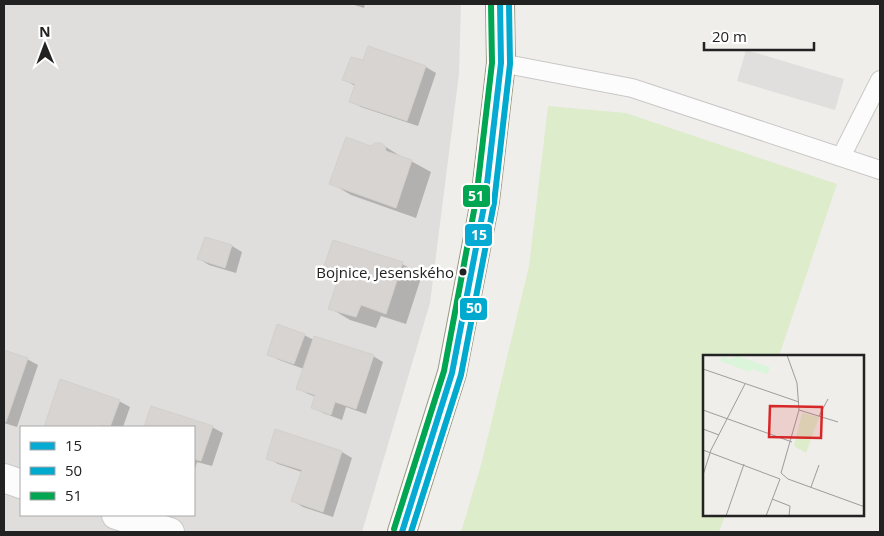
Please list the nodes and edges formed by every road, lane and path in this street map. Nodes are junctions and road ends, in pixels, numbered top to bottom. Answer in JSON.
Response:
{"nodes":[{"id":1,"x":500,"y":4,"type":"edge"},
{"id":2,"x":501,"y":63,"type":"junction"},
{"id":3,"x":880,"y":80,"type":"edge"},
{"id":4,"x":841,"y":156,"type":"junction"},
{"id":5,"x":880,"y":170,"type":"edge"},
{"id":6,"x":4,"y":478,"type":"edge"},
{"id":7,"x":20,"y":484,"type":"edge"},
{"id":8,"x":119,"y":516,"type":"edge"},
{"id":9,"x":170,"y":532,"type":"edge"},
{"id":10,"x":402,"y":532,"type":"edge"}],
"edges":[{"from":1,"to":2,"type":"street"},
{"from":2,"to":4,"type":"lane"},
{"from":2,"to":10,"type":"street"},
{"from":3,"to":4,"type":"lane"},
{"from":4,"to":5,"type":"lane"},
{"from":6,"to":7,"type":"street"},
{"from":8,"to":9,"type":"street"}]}
